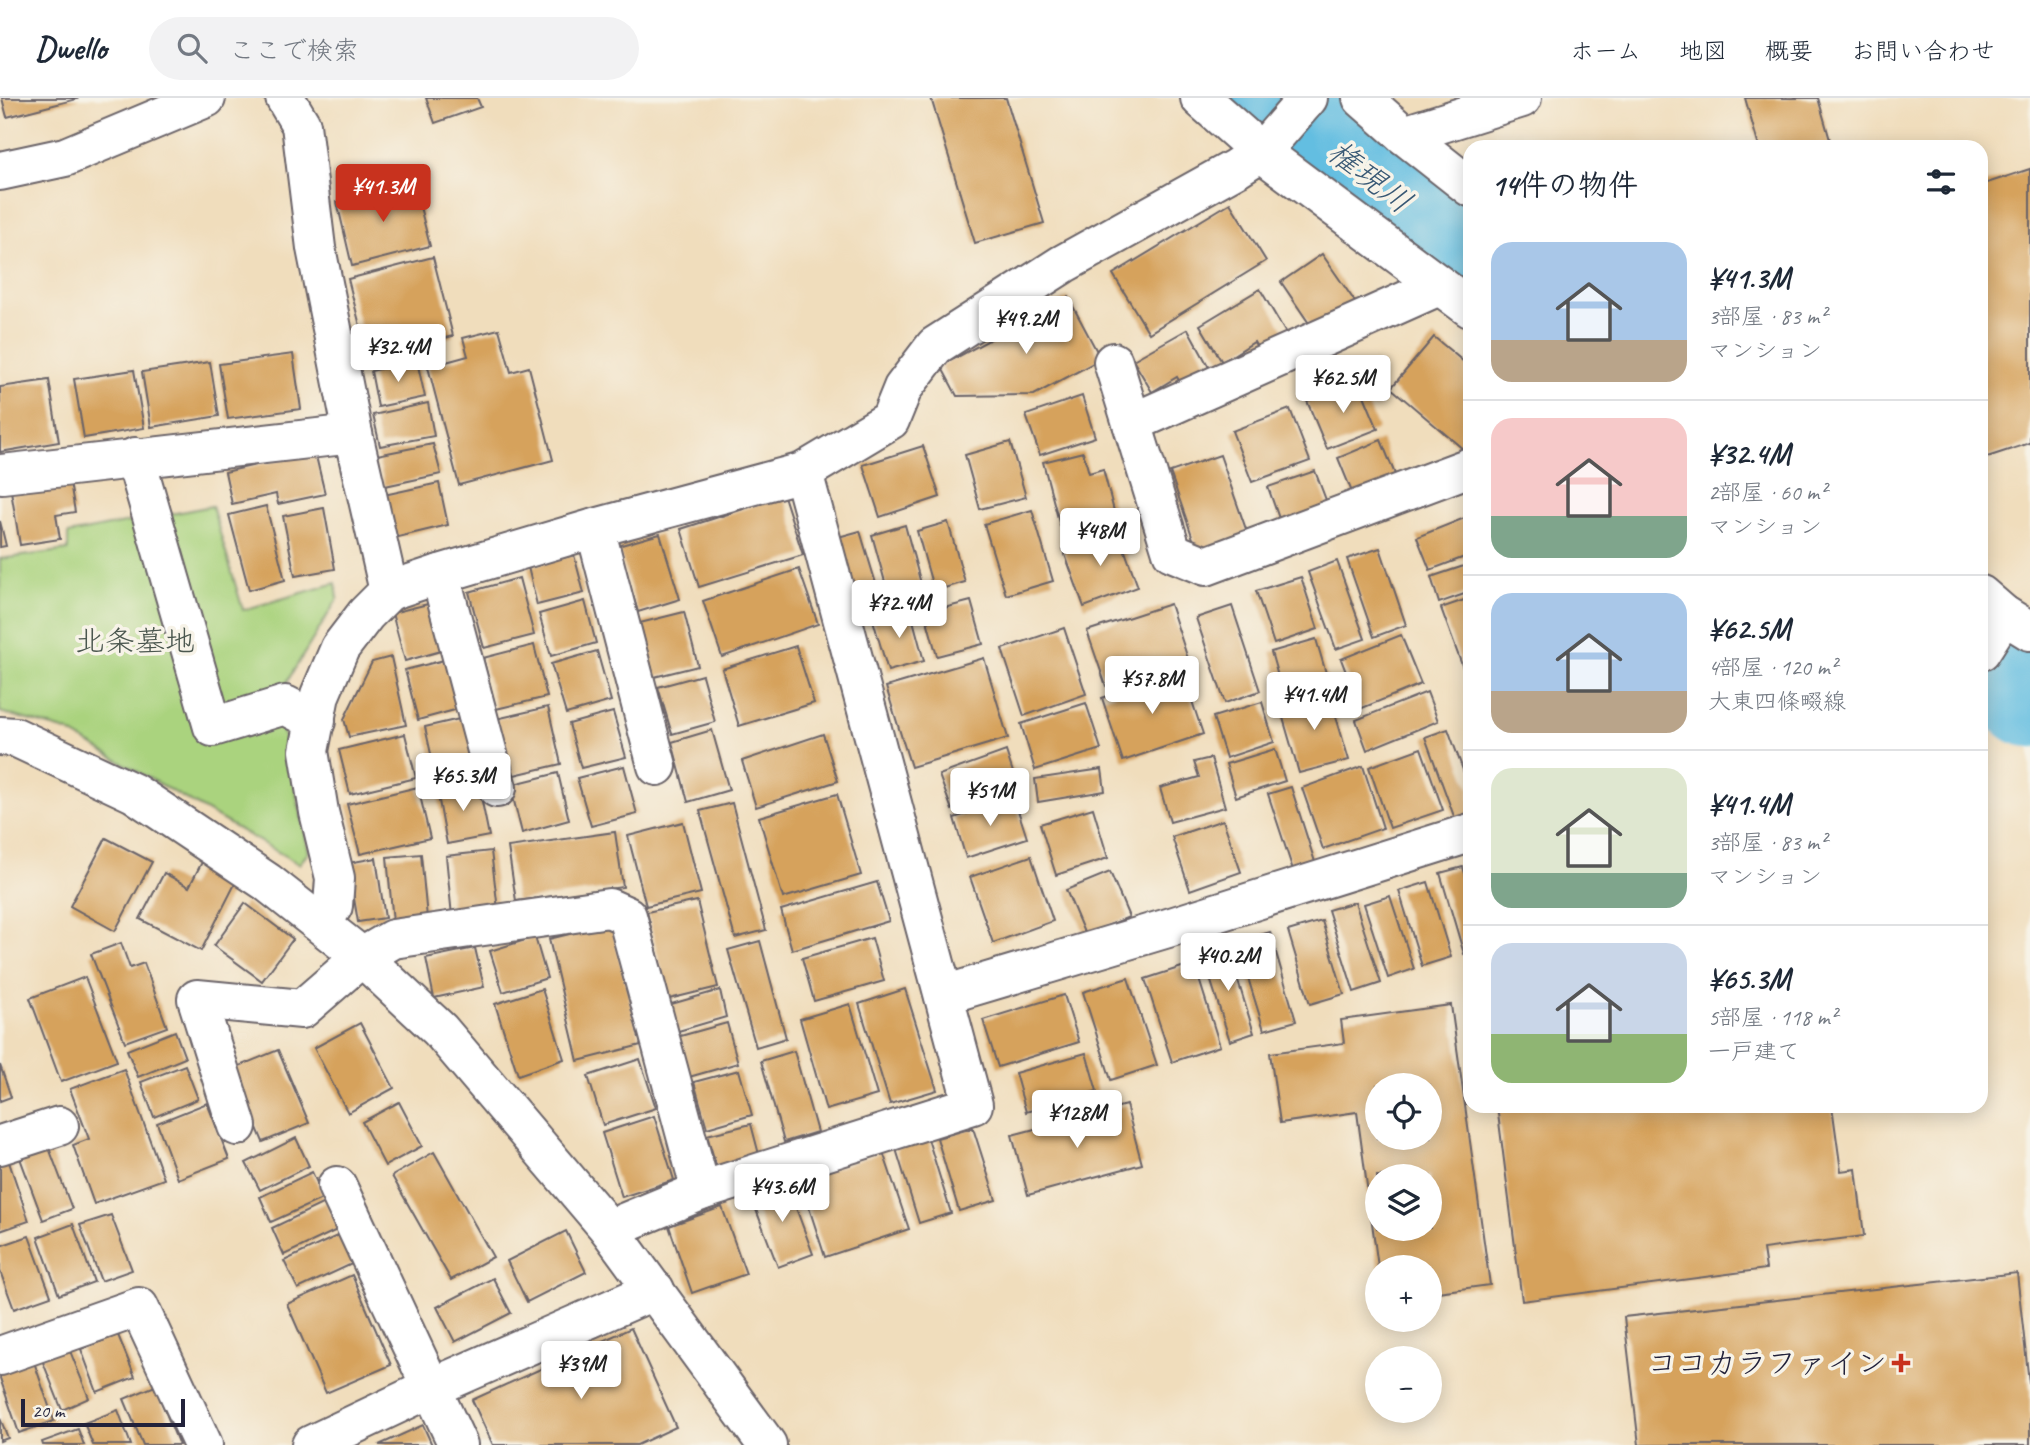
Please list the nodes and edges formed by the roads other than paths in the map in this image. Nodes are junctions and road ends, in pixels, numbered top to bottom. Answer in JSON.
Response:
{"nodes":[{"id":1,"x":206,"y":98,"type":"edge"},
{"id":2,"x":285,"y":98,"type":"edge"},
{"id":3,"x":1200,"y":98,"type":"edge"},
{"id":4,"x":1308,"y":98,"type":"edge"},
{"id":5,"x":1362,"y":98,"type":"edge"},
{"id":6,"x":1522,"y":98,"type":"edge"},
{"id":7,"x":1404,"y":135,"type":"junction"},
{"id":8,"x":1266,"y":146,"type":"junction"},
{"id":9,"x":0,"y":171,"type":"edge"},
{"id":10,"x":1463,"y":181,"type":"edge"},
{"id":11,"x":1459,"y":293,"type":"edge"},
{"id":12,"x":1113,"y":362,"type":"dead end"},
{"id":13,"x":1132,"y":423,"type":"junction"},
{"id":14,"x":353,"y":434,"type":"junction"},
{"id":15,"x":135,"y":457,"type":"junction"},
{"id":16,"x":1463,"y":470,"type":"edge"},
{"id":17,"x":803,"y":472,"type":"junction"},
{"id":18,"x":2,"y":474,"type":"dead end"},
{"id":19,"x":595,"y":528,"type":"junction"},
{"id":20,"x":440,"y":574,"type":"junction"},
{"id":21,"x":389,"y":591,"type":"junction"},
{"id":22,"x":316,"y":720,"type":"junction"},
{"id":23,"x":0,"y":736,"type":"edge"},
{"id":24,"x":657,"y":766,"type":"dead end"},
{"id":25,"x":497,"y":788,"type":"dead end"},
{"id":26,"x":1463,"y":835,"type":"edge"},
{"id":27,"x":321,"y":924,"type":"junction"},
{"id":28,"x":362,"y":957,"type":"junction"},
{"id":29,"x":944,"y":995,"type":"junction"},
{"id":30,"x":59,"y":1126,"type":"dead end"},
{"id":31,"x":237,"y":1126,"type":"dead end"},
{"id":32,"x":0,"y":1145,"type":"edge"},
{"id":33,"x":337,"y":1186,"type":"dead end"},
{"id":34,"x":701,"y":1191,"type":"junction"},
{"id":35,"x":610,"y":1229,"type":"junction"},
{"id":36,"x":655,"y":1290,"type":"junction"},
{"id":37,"x":0,"y":1356,"type":"edge"},
{"id":38,"x":431,"y":1388,"type":"junction"},
{"id":39,"x":203,"y":1445,"type":"edge"},
{"id":40,"x":311,"y":1445,"type":"edge"},
{"id":41,"x":458,"y":1445,"type":"edge"},
{"id":42,"x":767,"y":1445,"type":"edge"}],
"edges":[{"from":1,"to":9,"type":"street"},
{"from":2,"to":14,"type":"street"},
{"from":3,"to":8,"type":"street"},
{"from":4,"to":8,"type":"street"},
{"from":5,"to":7,"type":"street"},
{"from":6,"to":7,"type":"street"},
{"from":7,"to":10,"type":"street"},
{"from":8,"to":11,"type":"street"},
{"from":8,"to":17,"type":"street"},
{"from":11,"to":13,"type":"street"},
{"from":12,"to":13,"type":"street"},
{"from":13,"to":16,"type":"street"},
{"from":14,"to":15,"type":"street"},
{"from":14,"to":21,"type":"street"},
{"from":15,"to":18,"type":"street"},
{"from":15,"to":22,"type":"street"},
{"from":17,"to":19,"type":"street"},
{"from":17,"to":29,"type":"street"},
{"from":19,"to":20,"type":"street"},
{"from":19,"to":24,"type":"street"},
{"from":20,"to":21,"type":"street"},
{"from":20,"to":25,"type":"street"},
{"from":21,"to":22,"type":"street"},
{"from":22,"to":27,"type":"street"},
{"from":23,"to":27,"type":"street"},
{"from":26,"to":29,"type":"street"},
{"from":27,"to":28,"type":"street"},
{"from":28,"to":31,"type":"street"},
{"from":28,"to":34,"type":"street"},
{"from":28,"to":35,"type":"street"},
{"from":29,"to":34,"type":"street"},
{"from":30,"to":32,"type":"street"},
{"from":33,"to":38,"type":"street"},
{"from":34,"to":35,"type":"street"},
{"from":35,"to":36,"type":"street"},
{"from":36,"to":38,"type":"street"},
{"from":36,"to":42,"type":"street"},
{"from":37,"to":39,"type":"street"},
{"from":38,"to":40,"type":"street"},
{"from":38,"to":41,"type":"street"}]}
